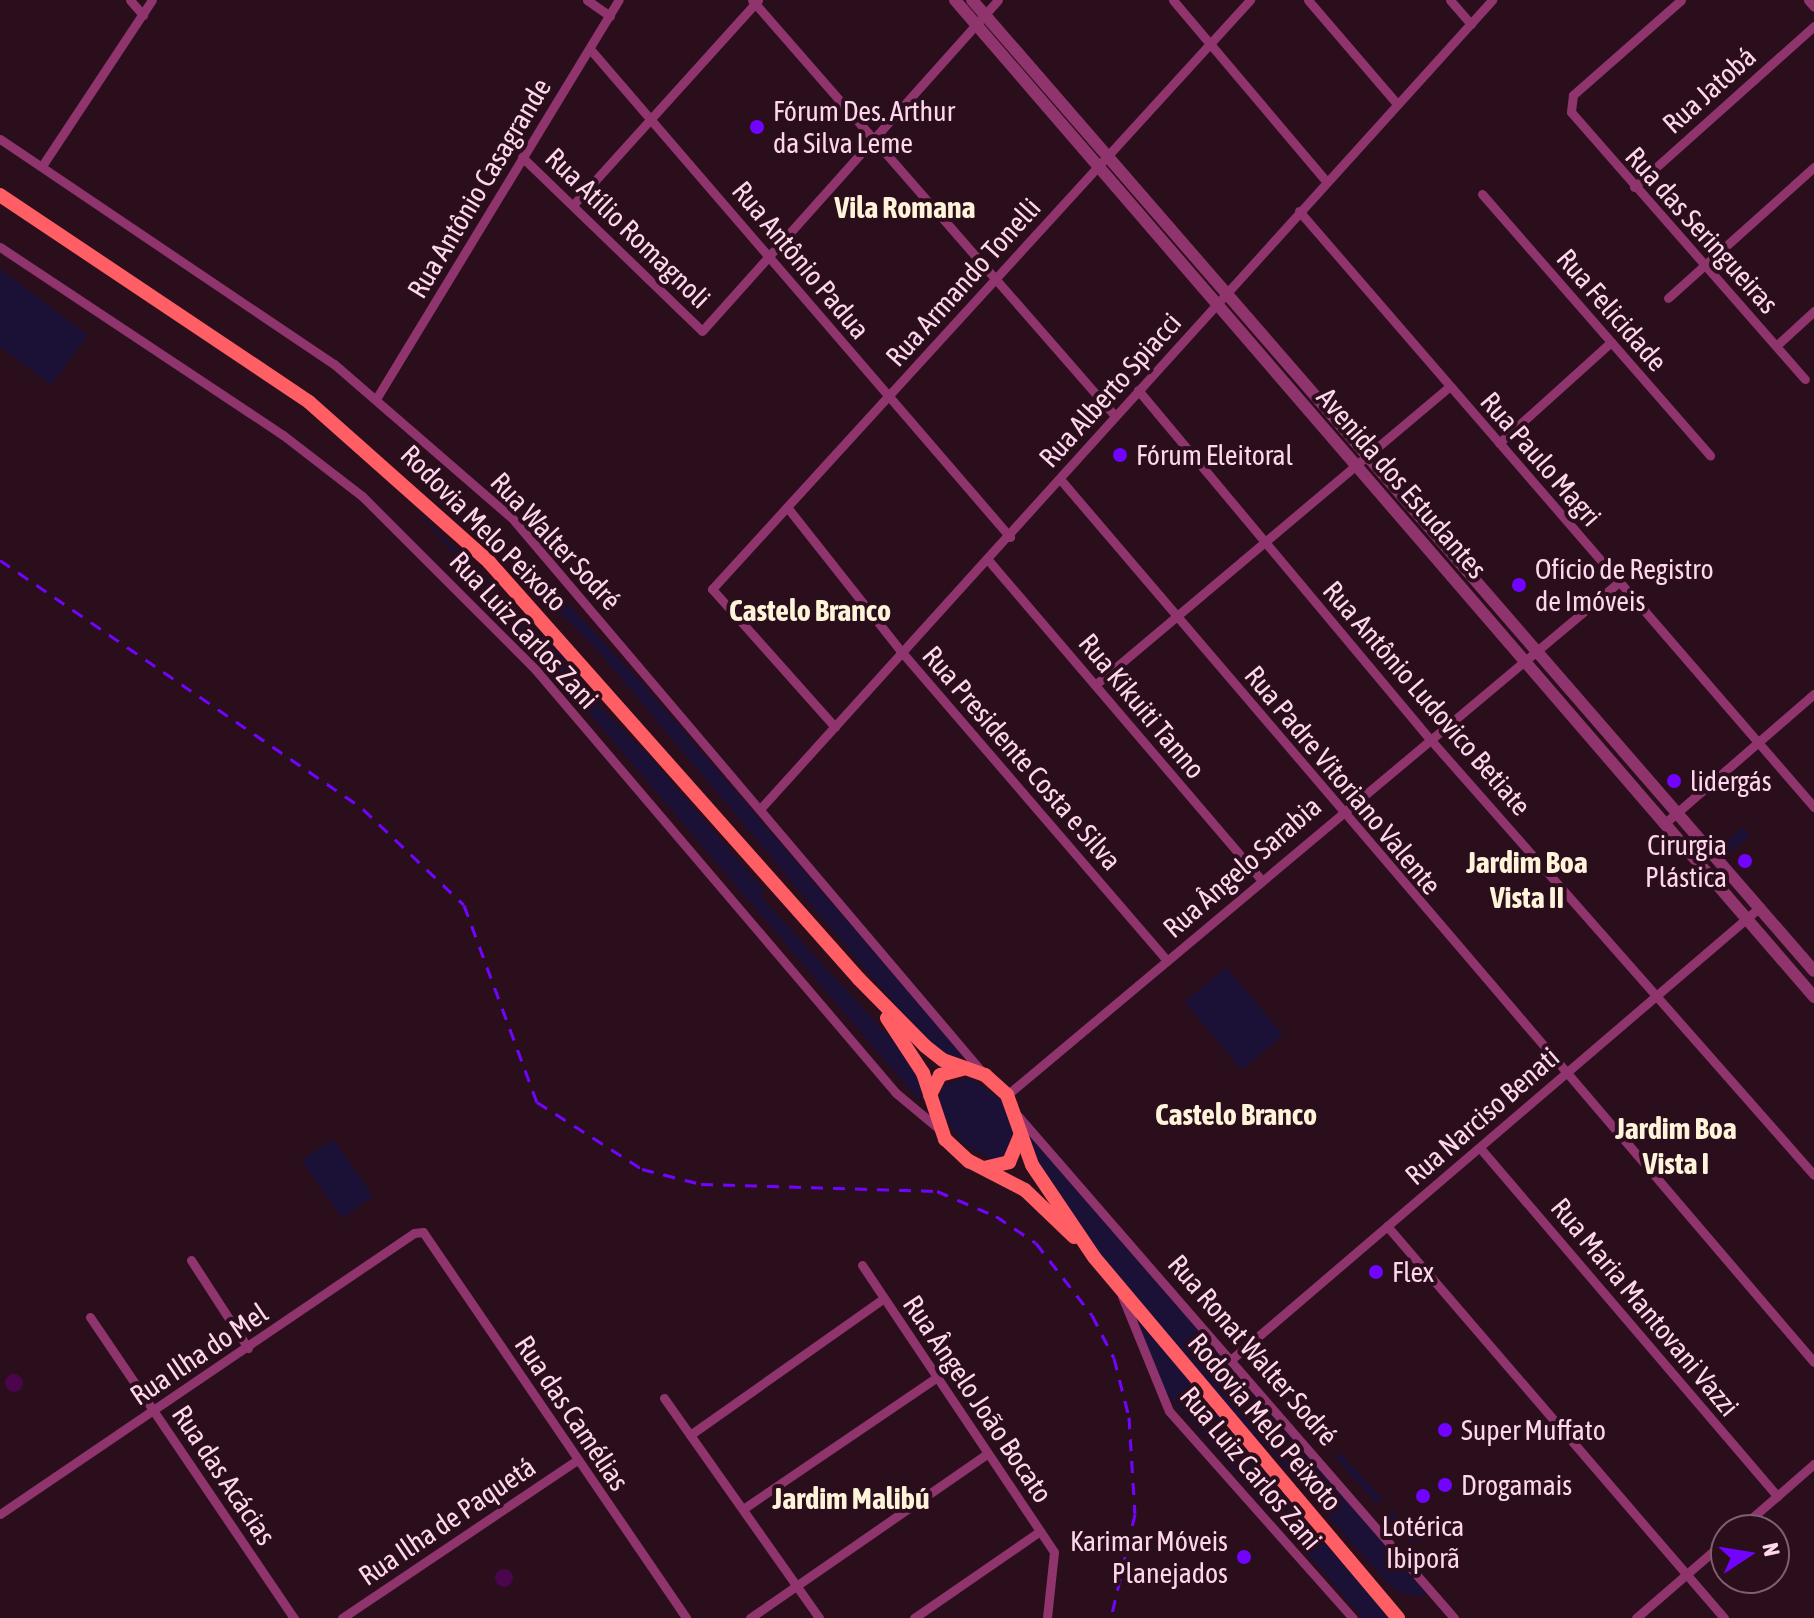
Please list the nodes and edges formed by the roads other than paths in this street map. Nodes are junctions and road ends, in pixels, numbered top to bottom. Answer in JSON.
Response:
{"nodes":[{"id":1,"x":130,"y":0,"type":"edge"},
{"id":2,"x":152,"y":0,"type":"edge"},
{"id":3,"x":587,"y":0,"type":"edge"},
{"id":4,"x":619,"y":0,"type":"edge"},
{"id":5,"x":955,"y":0,"type":"edge"},
{"id":6,"x":972,"y":0,"type":"edge"},
{"id":7,"x":998,"y":0,"type":"edge"},
{"id":8,"x":1173,"y":0,"type":"edge"},
{"id":9,"x":1250,"y":0,"type":"edge"},
{"id":10,"x":1308,"y":0,"type":"edge"},
{"id":11,"x":1450,"y":0,"type":"edge"},
{"id":12,"x":1492,"y":0,"type":"edge"},
{"id":13,"x":1681,"y":0,"type":"edge"},
{"id":14,"x":1808,"y":0,"type":"edge"},
{"id":15,"x":755,"y":1,"type":"edge"},
{"id":16,"x":1814,"y":7,"type":"edge"},
{"id":17,"x":143,"y":15,"type":"junction"},
{"id":18,"x":610,"y":16,"type":"junction"},
{"id":19,"x":981,"y":20,"type":"junction"},
{"id":20,"x":1471,"y":24,"type":"junction"},
{"id":21,"x":1814,"y":26,"type":"edge"},
{"id":22,"x":1209,"y":42,"type":"junction"},
{"id":23,"x":590,"y":49,"type":"junction"},
{"id":24,"x":1397,"y":104,"type":"junction"},
{"id":25,"x":651,"y":119,"type":"junction"},
{"id":26,"x":877,"y":138,"type":"junction"},
{"id":27,"x":0,"y":139,"type":"edge"},
{"id":28,"x":1107,"y":155,"type":"junction"},
{"id":29,"x":522,"y":157,"type":"junction"},
{"id":30,"x":1096,"y":165,"type":"junction"},
{"id":31,"x":42,"y":166,"type":"junction"},
{"id":32,"x":1814,"y":167,"type":"edge"},
{"id":33,"x":1326,"y":181,"type":"junction"},
{"id":34,"x":1634,"y":187,"type":"junction"},
{"id":35,"x":1482,"y":194,"type":"dead end"},
{"id":36,"x":0,"y":195,"type":"edge"},
{"id":37,"x":573,"y":205,"type":"junction"},
{"id":38,"x":1299,"y":211,"type":"junction"},
{"id":39,"x":0,"y":247,"type":"edge"},
{"id":40,"x":771,"y":259,"type":"junction"},
{"id":41,"x":1704,"y":266,"type":"junction"},
{"id":42,"x":996,"y":279,"type":"junction"},
{"id":43,"x":1225,"y":291,"type":"junction"},
{"id":44,"x":1668,"y":298,"type":"dead end"},
{"id":45,"x":1215,"y":305,"type":"junction"},
{"id":46,"x":1814,"y":311,"type":"edge"},
{"id":47,"x":1611,"y":342,"type":"junction"},
{"id":48,"x":1776,"y":346,"type":"junction"},
{"id":49,"x":1805,"y":379,"type":"dead end"},
{"id":50,"x":1450,"y":386,"type":"junction"},
{"id":51,"x":1138,"y":390,"type":"junction"},
{"id":52,"x":889,"y":397,"type":"junction"},
{"id":53,"x":376,"y":399,"type":"junction"},
{"id":54,"x":1115,"y":416,"type":"junction"},
{"id":55,"x":1499,"y":443,"type":"junction"},
{"id":56,"x":1710,"y":455,"type":"dead end"},
{"id":57,"x":1368,"y":456,"type":"junction"},
{"id":58,"x":1355,"y":466,"type":"junction"},
{"id":59,"x":1060,"y":479,"type":"junction"},
{"id":60,"x":787,"y":507,"type":"junction"},
{"id":61,"x":1010,"y":537,"type":"junction"},
{"id":62,"x":1266,"y":543,"type":"junction"},
{"id":63,"x":989,"y":561,"type":"junction"},
{"id":64,"x":1619,"y":582,"type":"junction"},
{"id":65,"x":1177,"y":617,"type":"junction"},
{"id":66,"x":900,"y":650,"type":"junction"},
{"id":67,"x":1536,"y":651,"type":"junction"},
{"id":68,"x":1525,"y":660,"type":"junction"},
{"id":69,"x":1095,"y":685,"type":"junction"},
{"id":70,"x":1814,"y":694,"type":"edge"},
{"id":71,"x":835,"y":727,"type":"junction"},
{"id":72,"x":1429,"y":738,"type":"junction"},
{"id":73,"x":1758,"y":743,"type":"junction"},
{"id":74,"x":1814,"y":807,"type":"edge"},
{"id":75,"x":761,"y":808,"type":"junction"},
{"id":76,"x":1341,"y":812,"type":"junction"},
{"id":77,"x":1677,"y":812,"type":"junction"},
{"id":78,"x":1665,"y":823,"type":"junction"},
{"id":79,"x":1261,"y":880,"type":"junction"},
{"id":80,"x":1760,"y":907,"type":"junction"},
{"id":81,"x":1747,"y":918,"type":"junction"},
{"id":82,"x":1167,"y":960,"type":"junction"},
{"id":83,"x":1814,"y":971,"type":"edge"},
{"id":84,"x":859,"y":979,"type":"junction"},
{"id":85,"x":1655,"y":995,"type":"junction"},
{"id":86,"x":1814,"y":997,"type":"edge"},
{"id":87,"x":966,"y":1068,"type":"junction"},
{"id":88,"x":1566,"y":1073,"type":"junction"},
{"id":89,"x":985,"y":1075,"type":"junction"},
{"id":90,"x":930,"y":1095,"type":"junction"},
{"id":91,"x":1007,"y":1095,"type":"junction"},
{"id":92,"x":1016,"y":1113,"type":"junction"},
{"id":93,"x":938,"y":1128,"type":"junction"},
{"id":94,"x":1020,"y":1136,"type":"junction"},
{"id":95,"x":1480,"y":1148,"type":"junction"},
{"id":96,"x":984,"y":1168,"type":"junction"},
{"id":97,"x":1814,"y":1175,"type":"edge"},
{"id":98,"x":1387,"y":1226,"type":"junction"},
{"id":99,"x":423,"y":1232,"type":"joint"},
{"id":100,"x":1094,"y":1257,"type":"junction"},
{"id":101,"x":191,"y":1260,"type":"dead end"},
{"id":102,"x":862,"y":1265,"type":"dead end"},
{"id":103,"x":1120,"y":1289,"type":"junction"},
{"id":104,"x":884,"y":1298,"type":"junction"},
{"id":105,"x":90,"y":1317,"type":"dead end"},
{"id":106,"x":248,"y":1348,"type":"junction"},
{"id":107,"x":1233,"y":1358,"type":"junction"},
{"id":108,"x":1814,"y":1362,"type":"edge"},
{"id":109,"x":936,"y":1378,"type":"junction"},
{"id":110,"x":664,"y":1398,"type":"dead end"},
{"id":111,"x":155,"y":1411,"type":"junction"},
{"id":112,"x":690,"y":1435,"type":"junction"},
{"id":113,"x":987,"y":1454,"type":"junction"},
{"id":114,"x":576,"y":1461,"type":"junction"},
{"id":115,"x":1814,"y":1464,"type":"edge"},
{"id":116,"x":1777,"y":1496,"type":"junction"},
{"id":117,"x":743,"y":1509,"type":"junction"},
{"id":118,"x":0,"y":1514,"type":"edge"},
{"id":119,"x":1756,"y":1514,"type":"edge"},
{"id":120,"x":1040,"y":1531,"type":"junction"},
{"id":121,"x":1710,"y":1554,"type":"edge"},
{"id":122,"x":1687,"y":1574,"type":"junction"},
{"id":123,"x":797,"y":1585,"type":"junction"},
{"id":124,"x":294,"y":1618,"type":"edge"},
{"id":125,"x":342,"y":1618,"type":"edge"},
{"id":126,"x":686,"y":1618,"type":"edge"},
{"id":127,"x":750,"y":1618,"type":"edge"},
{"id":128,"x":819,"y":1618,"type":"edge"},
{"id":129,"x":914,"y":1618,"type":"edge"},
{"id":130,"x":1047,"y":1618,"type":"edge"},
{"id":131,"x":1353,"y":1618,"type":"edge"},
{"id":132,"x":1398,"y":1618,"type":"edge"},
{"id":133,"x":1454,"y":1618,"type":"edge"},
{"id":134,"x":1636,"y":1618,"type":"edge"},
{"id":135,"x":1724,"y":1618,"type":"edge"}],
"edges":[{"from":1,"to":17,"type":"street"},
{"from":2,"to":17,"type":"street"},
{"from":3,"to":18,"type":"street"},
{"from":4,"to":18,"type":"street","name":"Rua Antônio Casagrande"},
{"from":5,"to":19,"type":"street","name":"Avenida dos Estudantes"},
{"from":6,"to":19,"type":"street","name":"Avenida dos Estudantes"},
{"from":7,"to":19,"type":"street"},
{"from":8,"to":22,"type":"street"},
{"from":9,"to":22,"type":"street","name":"Rua Armando Tonelli"},
{"from":10,"to":24,"type":"street"},
{"from":11,"to":20,"type":"street"},
{"from":12,"to":20,"type":"street","name":"Rua Alberto Spiacci"},
{"from":13,"to":34,"type":"street","name":"Rua das Seringueiras"},
{"from":14,"to":16,"type":"street"},
{"from":15,"to":25,"type":"street"},
{"from":15,"to":26,"type":"street"},
{"from":17,"to":31,"type":"street"},
{"from":18,"to":23,"type":"street","name":"Rua Antônio Casagrande"},
{"from":19,"to":26,"type":"street"},
{"from":19,"to":28,"type":"street","name":"Avenida dos Estudantes"},
{"from":19,"to":30,"type":"street","name":"Avenida dos Estudantes"},
{"from":20,"to":24,"type":"street","name":"Rua Alberto Spiacci"},
{"from":21,"to":34,"type":"street","name":"Rua Jatobá"},
{"from":22,"to":28,"type":"street","name":"Rua Armando Tonelli"},
{"from":22,"to":33,"type":"street"},
{"from":23,"to":25,"type":"street","name":"Rua Antônio Padua"},
{"from":23,"to":29,"type":"street","name":"Rua Antônio Casagrande"},
{"from":24,"to":33,"type":"street","name":"Rua Alberto Spiacci"},
{"from":25,"to":37,"type":"street"},
{"from":25,"to":40,"type":"street","name":"Rua Antônio Padua"},
{"from":26,"to":40,"type":"street"},
{"from":26,"to":42,"type":"street"},
{"from":27,"to":31,"type":"street","name":"Rua Walter Sodré"},
{"from":28,"to":30,"type":"street","name":"Rua Armando Tonelli"},
{"from":28,"to":43,"type":"street","name":"Avenida dos Estudantes"},
{"from":29,"to":37,"type":"street","name":"Rua Atílio Romagnoli"},
{"from":29,"to":53,"type":"street","name":"Rua Antônio Casagrande"},
{"from":30,"to":42,"type":"street","name":"Rua Armando Tonelli"},
{"from":30,"to":45,"type":"street","name":"Avenida dos Estudantes"},
{"from":31,"to":53,"type":"street","name":"Rua Walter Sodré"},
{"from":32,"to":41,"type":"street"},
{"from":33,"to":38,"type":"street","name":"Rua Alberto Spiacci"},
{"from":34,"to":41,"type":"street","name":"Rua das Seringueiras"},
{"from":35,"to":47,"type":"street","name":"Rua Felicidade"},
{"from":36,"to":84,"type":"main road","name":"Rodovia Melo Peixoto"},
{"from":37,"to":40,"type":"street","name":"Rua Atílio Romagnoli"},
{"from":38,"to":43,"type":"street","name":"Rua Alberto Spiacci"},
{"from":38,"to":50,"type":"street","name":"Rua Paulo Magri"},
{"from":39,"to":93,"type":"street","name":"Rua Luiz Carlos Zani"},
{"from":40,"to":52,"type":"street","name":"Rua Antônio Padua"},
{"from":41,"to":44,"type":"street"},
{"from":41,"to":48,"type":"street","name":"Rua das Seringueiras"},
{"from":42,"to":52,"type":"street","name":"Rua Armando Tonelli"},
{"from":42,"to":54,"type":"street"},
{"from":43,"to":45,"type":"street","name":"Rua Alberto Spiacci"},
{"from":43,"to":57,"type":"street","name":"Avenida dos Estudantes"},
{"from":45,"to":51,"type":"street","name":"Rua Alberto Spiacci"},
{"from":45,"to":58,"type":"street","name":"Avenida dos Estudantes"},
{"from":46,"to":48,"type":"street"},
{"from":47,"to":55,"type":"street"},
{"from":47,"to":56,"type":"street","name":"Rua Felicidade"},
{"from":48,"to":49,"type":"street","name":"Rua das Seringueiras"},
{"from":50,"to":55,"type":"street","name":"Rua Paulo Magri"},
{"from":50,"to":57,"type":"street"},
{"from":51,"to":54,"type":"street","name":"Rua Alberto Spiacci"},
{"from":51,"to":62,"type":"street","name":"Rua Antônio Ludovico Betiate"},
{"from":52,"to":60,"type":"street","name":"Rua Armando Tonelli"},
{"from":52,"to":61,"type":"street","name":"Rua Antônio Padua"},
{"from":53,"to":75,"type":"street","name":"Rua Walter Sodré"},
{"from":54,"to":59,"type":"street","name":"Rua Alberto Spiacci"},
{"from":55,"to":64,"type":"street","name":"Rua Paulo Magri"},
{"from":57,"to":58,"type":"street"},
{"from":57,"to":67,"type":"street","name":"Avenida dos Estudantes"},
{"from":58,"to":62,"type":"street"},
{"from":58,"to":68,"type":"street","name":"Avenida dos Estudantes"},
{"from":59,"to":61,"type":"street","name":"Rua Alberto Spiacci"},
{"from":59,"to":65,"type":"street","name":"Rua Padre Vitoriano Valente"},
{"from":60,"to":66,"type":"street","name":"Rua Presidente Costa e Silva"},
{"from":60,"to":71,"type":"street","name":"Rua Armando Tonelli"},
{"from":61,"to":63,"type":"street","name":"Rua Alberto Spiacci"},
{"from":62,"to":65,"type":"street"},
{"from":62,"to":72,"type":"street","name":"Rua Antônio Ludovico Betiate"},
{"from":63,"to":66,"type":"street","name":"Rua Alberto Spiacci"},
{"from":63,"to":69,"type":"street","name":"Rua Kikuiti Tanno"},
{"from":64,"to":67,"type":"street","name":"Rua Ângelo Sarabia"},
{"from":64,"to":73,"type":"street","name":"Rua Paulo Magri"},
{"from":65,"to":69,"type":"street"},
{"from":65,"to":76,"type":"street","name":"Rua Padre Vitoriano Valente"},
{"from":66,"to":71,"type":"street","name":"Rua Alberto Spiacci"},
{"from":66,"to":82,"type":"street","name":"Rua Presidente Costa e Silva"},
{"from":67,"to":68,"type":"street","name":"Rua Ângelo Sarabia"},
{"from":67,"to":77,"type":"street","name":"Avenida dos Estudantes"},
{"from":68,"to":72,"type":"street","name":"Rua Ângelo Sarabia"},
{"from":68,"to":78,"type":"street","name":"Avenida dos Estudantes"},
{"from":69,"to":79,"type":"street","name":"Rua Kikuiti Tanno"},
{"from":70,"to":73,"type":"street"},
{"from":71,"to":75,"type":"street","name":"Rua Alberto Spiacci"},
{"from":72,"to":76,"type":"street","name":"Rua Ângelo Sarabia"},
{"from":72,"to":85,"type":"street","name":"Rua Antônio Ludovico Betiate"},
{"from":73,"to":74,"type":"street","name":"Rua Paulo Magri"},
{"from":73,"to":77,"type":"street"},
{"from":75,"to":89,"type":"street","name":"Rua Walter Sodré"},
{"from":76,"to":79,"type":"street","name":"Rua Ângelo Sarabia"},
{"from":76,"to":88,"type":"street","name":"Rua Padre Vitoriano Valente"},
{"from":77,"to":78,"type":"street"},
{"from":77,"to":80,"type":"street","name":"Avenida dos Estudantes"},
{"from":78,"to":81,"type":"street","name":"Avenida dos Estudantes"},
{"from":79,"to":82,"type":"street","name":"Rua Ângelo Sarabia"},
{"from":80,"to":81,"type":"street","name":"Rua Narciso Benati"},
{"from":80,"to":83,"type":"street","name":"Avenida dos Estudantes"},
{"from":81,"to":85,"type":"street","name":"Rua Narciso Benati"},
{"from":81,"to":86,"type":"street","name":"Avenida dos Estudantes"},
{"from":82,"to":91,"type":"street","name":"Rua Ângelo Sarabia"},
{"from":84,"to":87,"type":"main road","name":"Rodovia Melo Peixoto"},
{"from":84,"to":90,"type":"main road","name":"Rodovia Melo Peixoto"},
{"from":85,"to":88,"type":"street","name":"Rua Narciso Benati"},
{"from":85,"to":97,"type":"street","name":"Rua Antônio Ludovico Betiate"},
{"from":87,"to":89,"type":"main road","name":"Rodovia Melo Peixoto"},
{"from":87,"to":90,"type":"main road"},
{"from":88,"to":95,"type":"street","name":"Rua Narciso Benati"},
{"from":88,"to":108,"type":"street","name":"Rua Padre Vitoriano Valente"},
{"from":89,"to":91,"type":"main road","name":"Rodovia Melo Peixoto"},
{"from":90,"to":93,"type":"main road","name":"Rodovia Melo Peixoto"},
{"from":91,"to":92,"type":"main road","name":"Rodovia Melo Peixoto"},
{"from":92,"to":94,"type":"main road","name":"Rodovia Melo Peixoto"},
{"from":92,"to":107,"type":"street","name":"Rua Ronat Walter Sodré"},
{"from":93,"to":96,"type":"main road","name":"Rodovia Melo Peixoto"},
{"from":94,"to":96,"type":"main road"},
{"from":94,"to":100,"type":"main road","name":"Rodovia Melo Peixoto"},
{"from":95,"to":98,"type":"street","name":"Rua Narciso Benati"},
{"from":95,"to":116,"type":"street","name":"Rua Maria Mantovani Vazzi"},
{"from":96,"to":100,"type":"main road","name":"Rodovia Melo Peixoto"},
{"from":98,"to":107,"type":"street","name":"Rua Narciso Benati"},
{"from":98,"to":122,"type":"street"},
{"from":99,"to":106,"type":"street","name":"Rua Ilha do Mel"},
{"from":99,"to":114,"type":"street","name":"Rua das Camélias"},
{"from":100,"to":103,"type":"main road","name":"Rodovia Melo Peixoto"},
{"from":101,"to":106,"type":"street"},
{"from":102,"to":104,"type":"street","name":"Rua Ângelo João Bocato"},
{"from":103,"to":131,"type":"street","name":"Rua Luiz Carlos Zani"},
{"from":103,"to":132,"type":"main road","name":"Rodovia Melo Peixoto"},
{"from":104,"to":109,"type":"street","name":"Rua Ângelo João Bocato"},
{"from":104,"to":112,"type":"street"},
{"from":105,"to":111,"type":"street","name":"Rua das Acácias"},
{"from":106,"to":111,"type":"street","name":"Rua Ilha do Mel"},
{"from":107,"to":133,"type":"street","name":"Rua Ronat Walter Sodré"},
{"from":109,"to":113,"type":"street","name":"Rua Ângelo João Bocato"},
{"from":109,"to":117,"type":"street"},
{"from":110,"to":112,"type":"street"},
{"from":111,"to":118,"type":"street","name":"Rua Ilha do Mel"},
{"from":111,"to":124,"type":"street","name":"Rua das Acácias"},
{"from":112,"to":117,"type":"street"},
{"from":113,"to":120,"type":"street","name":"Rua Ângelo João Bocato"},
{"from":113,"to":123,"type":"street"},
{"from":114,"to":125,"type":"street","name":"Rua Ilha de Paquetá"},
{"from":114,"to":126,"type":"street","name":"Rua das Camélias"},
{"from":115,"to":116,"type":"street"},
{"from":116,"to":119,"type":"street"},
{"from":117,"to":123,"type":"street"},
{"from":120,"to":129,"type":"street"},
{"from":120,"to":130,"type":"street","name":"Rua Ângelo João Bocato"},
{"from":121,"to":122,"type":"street"},
{"from":122,"to":134,"type":"street"},
{"from":122,"to":135,"type":"street"},
{"from":123,"to":127,"type":"street"},
{"from":123,"to":128,"type":"street"}]}
